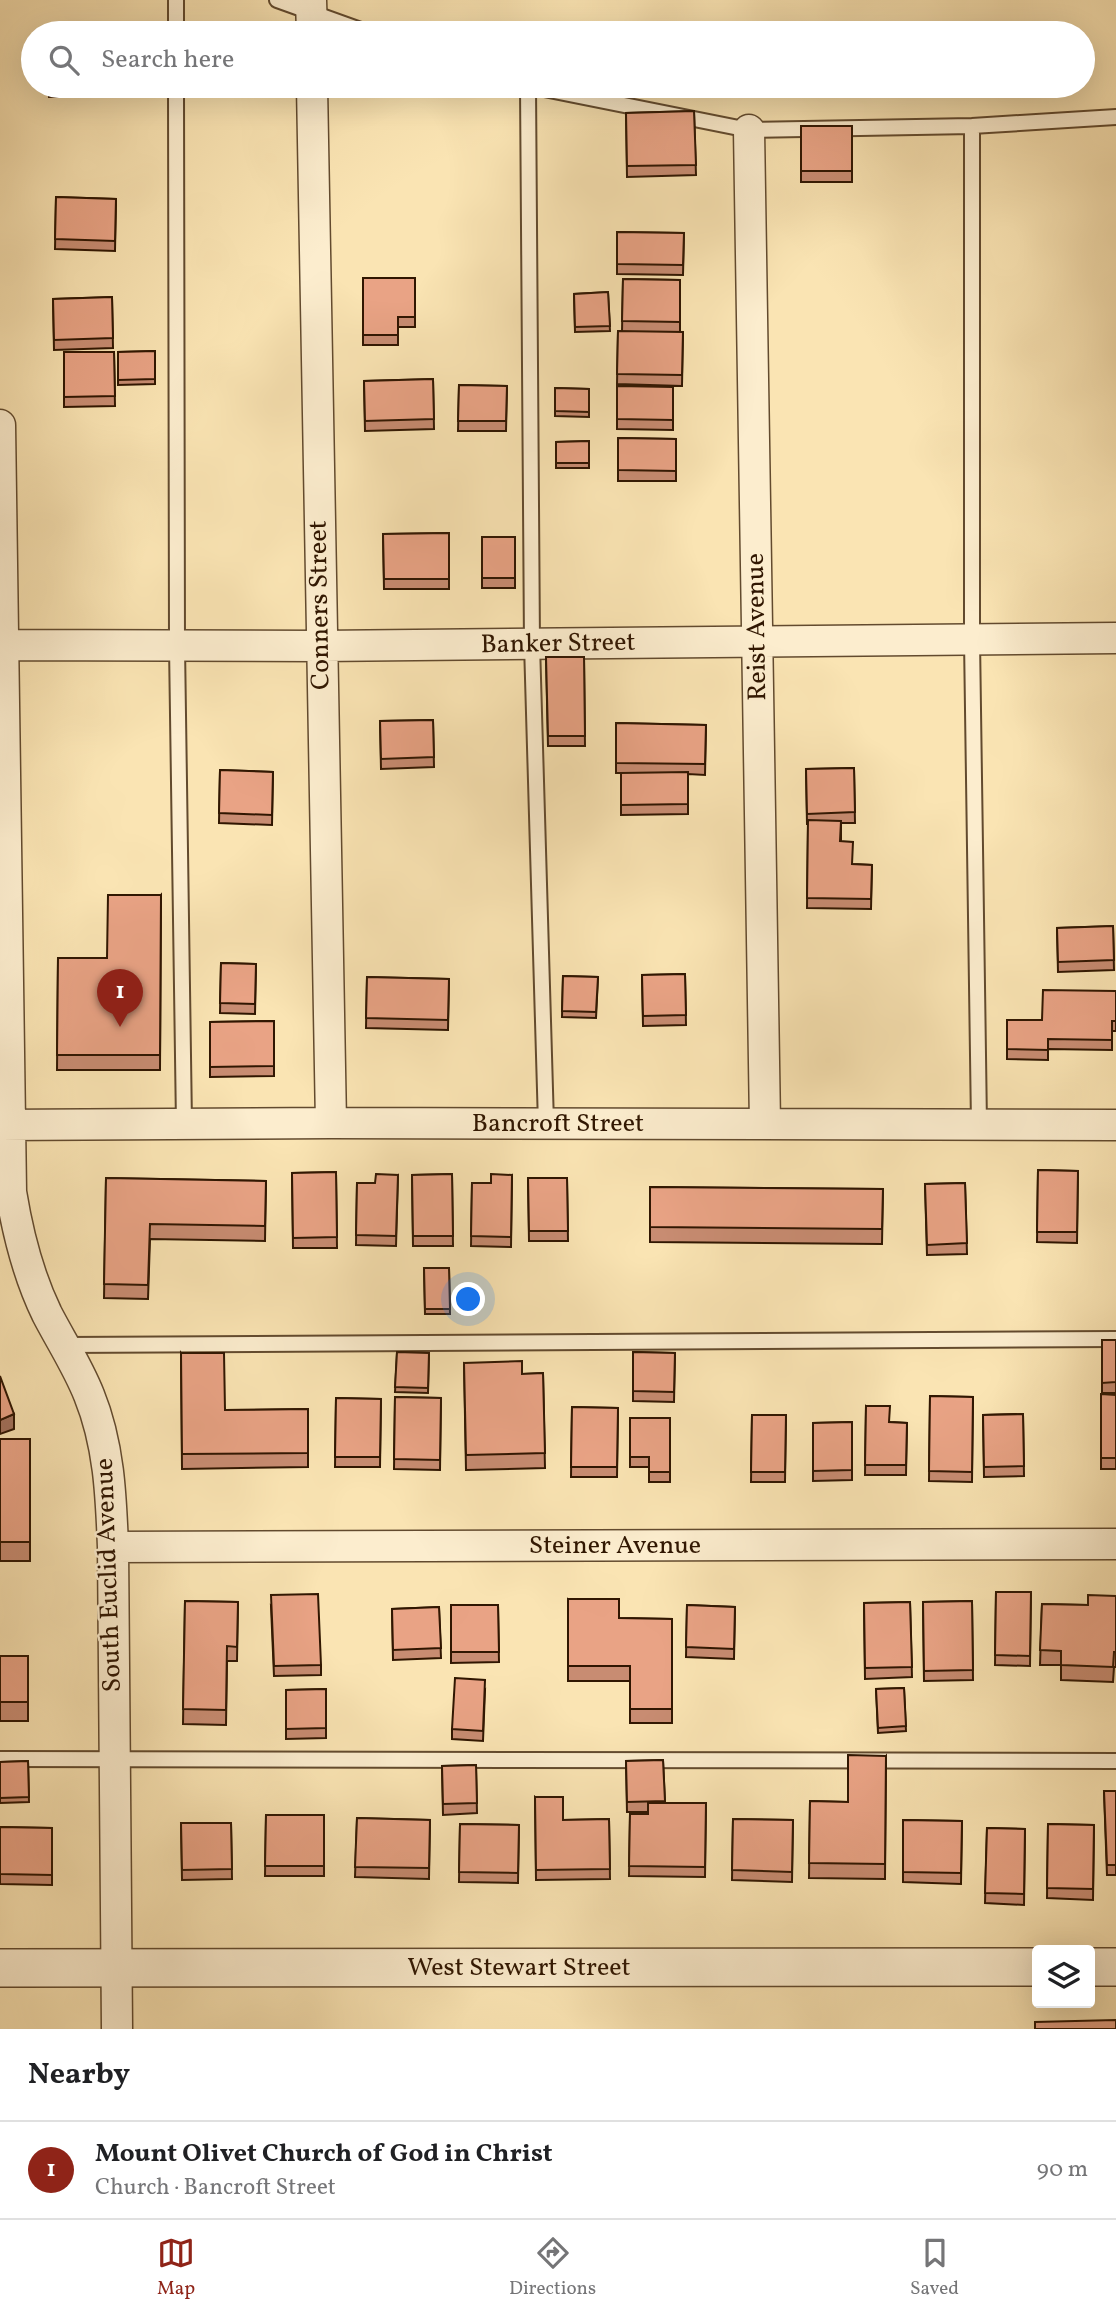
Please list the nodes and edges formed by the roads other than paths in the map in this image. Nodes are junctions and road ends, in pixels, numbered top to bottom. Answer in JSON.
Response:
{"nodes":[{"id":1,"x":176,"y":0,"type":"edge"},
{"id":2,"x":277,"y":0,"type":"edge"},
{"id":3,"x":311,"y":16,"type":"edge"},
{"id":4,"x":176,"y":21,"type":"edge"},
{"id":5,"x":328,"y":21,"type":"edge"},
{"id":6,"x":176,"y":98,"type":"edge"},
{"id":7,"x":312,"y":98,"type":"edge"},
{"id":8,"x":529,"y":98,"type":"edge"},
{"id":9,"x":589,"y":98,"type":"edge"},
{"id":10,"x":1116,"y":117,"type":"edge"},
{"id":11,"x":972,"y":126,"type":"junction"},
{"id":12,"x":749,"y":130,"type":"junction"},
{"id":13,"x":0,"y":425,"type":"edge"},
{"id":14,"x":1116,"y":638,"type":"edge"},
{"id":15,"x":972,"y":640,"type":"junction"},
{"id":16,"x":757,"y":642,"type":"junction"},
{"id":17,"x":532,"y":644,"type":"junction"},
{"id":18,"x":1,"y":645,"type":"edge"},
{"id":19,"x":177,"y":646,"type":"junction"},
{"id":20,"x":321,"y":646,"type":"junction"},
{"id":21,"x":331,"y":1123,"type":"junction"},
{"id":22,"x":184,"y":1124,"type":"junction"},
{"id":23,"x":546,"y":1124,"type":"junction"},
{"id":24,"x":765,"y":1124,"type":"junction"},
{"id":25,"x":979,"y":1124,"type":"junction"},
{"id":26,"x":5,"y":1125,"type":"edge"},
{"id":27,"x":1116,"y":1125,"type":"edge"},
{"id":28,"x":1116,"y":1339,"type":"edge"},
{"id":29,"x":65,"y":1345,"type":"junction"},
{"id":30,"x":1116,"y":1544,"type":"edge"},
{"id":31,"x":113,"y":1547,"type":"junction"},
{"id":32,"x":0,"y":1759,"type":"edge"},
{"id":33,"x":115,"y":1761,"type":"junction"},
{"id":34,"x":1116,"y":1761,"type":"edge"},
{"id":35,"x":1032,"y":1967,"type":"edge"},
{"id":36,"x":1095,"y":1967,"type":"edge"},
{"id":37,"x":1116,"y":1967,"type":"edge"},
{"id":38,"x":0,"y":1968,"type":"edge"},
{"id":39,"x":116,"y":1968,"type":"junction"},
{"id":40,"x":117,"y":2029,"type":"edge"}],
"edges":[{"from":1,"to":4,"type":"lane"},
{"from":2,"to":3,"type":"lane"},
{"from":3,"to":5,"type":"lane"},
{"from":6,"to":19,"type":"lane"},
{"from":7,"to":20,"type":"street","name":"Conners Street"},
{"from":8,"to":17,"type":"lane"},
{"from":9,"to":12,"type":"lane"},
{"from":10,"to":11,"type":"lane"},
{"from":11,"to":12,"type":"lane"},
{"from":11,"to":15,"type":"lane"},
{"from":12,"to":16,"type":"street","name":"Reist Avenue"},
{"from":13,"to":18,"type":"street","name":"South Euclid Avenue"},
{"from":14,"to":15,"type":"street","name":"Banker Street"},
{"from":15,"to":16,"type":"street","name":"Banker Street"},
{"from":15,"to":25,"type":"lane"},
{"from":16,"to":17,"type":"street","name":"Banker Street"},
{"from":16,"to":24,"type":"street","name":"Reist Avenue"},
{"from":17,"to":20,"type":"street","name":"Banker Street"},
{"from":17,"to":23,"type":"lane"},
{"from":18,"to":19,"type":"street","name":"Banker Street"},
{"from":18,"to":26,"type":"street","name":"South Euclid Avenue"},
{"from":19,"to":20,"type":"street","name":"Banker Street"},
{"from":19,"to":22,"type":"lane"},
{"from":20,"to":21,"type":"street","name":"Conners Street"},
{"from":21,"to":22,"type":"street","name":"Bancroft Street"},
{"from":21,"to":23,"type":"street","name":"Bancroft Street"},
{"from":22,"to":26,"type":"street","name":"Bancroft Street"},
{"from":23,"to":24,"type":"street","name":"Bancroft Street"},
{"from":24,"to":25,"type":"street","name":"Bancroft Street"},
{"from":25,"to":27,"type":"street","name":"Bancroft Street"},
{"from":26,"to":29,"type":"street","name":"South Euclid Avenue"},
{"from":28,"to":29,"type":"lane"},
{"from":29,"to":31,"type":"street","name":"South Euclid Avenue"},
{"from":30,"to":31,"type":"street","name":"Steiner Avenue"},
{"from":31,"to":33,"type":"street","name":"South Euclid Avenue"},
{"from":32,"to":33,"type":"lane"},
{"from":33,"to":34,"type":"lane"},
{"from":33,"to":39,"type":"street","name":"South Euclid Avenue"},
{"from":35,"to":39,"type":"street","name":"West Stewart Street"},
{"from":36,"to":37,"type":"street"},
{"from":38,"to":39,"type":"street","name":"West Stewart Street"},
{"from":39,"to":40,"type":"street","name":"South Euclid Avenue"}]}
